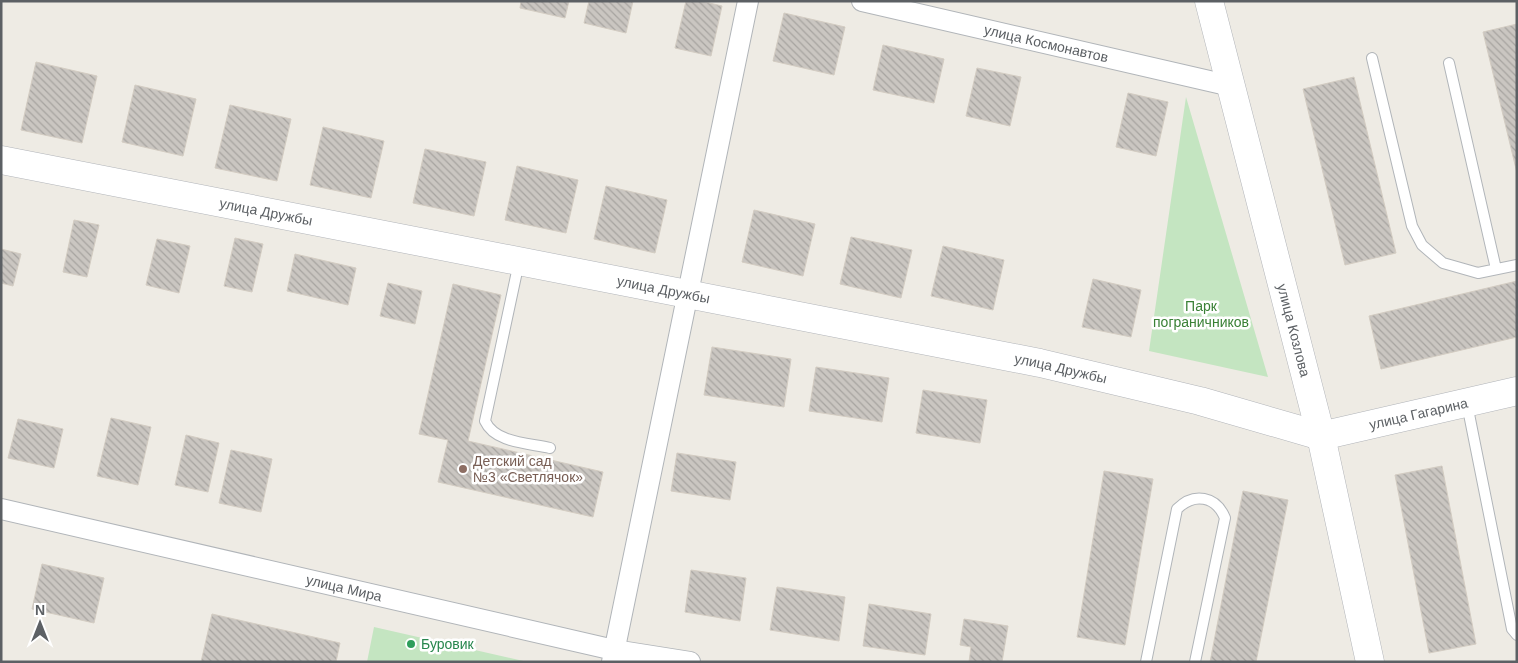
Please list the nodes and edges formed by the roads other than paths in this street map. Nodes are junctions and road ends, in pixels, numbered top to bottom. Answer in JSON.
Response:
{"nodes":[{"id":1,"x":748,"y":1,"type":"edge"},
{"id":2,"x":862,"y":1,"type":"edge"},
{"id":3,"x":1209,"y":1,"type":"edge"},
{"id":4,"x":1372,"y":58,"type":"dead end"},
{"id":5,"x":1450,"y":64,"type":"dead end"},
{"id":6,"x":1230,"y":86,"type":"junction"},
{"id":7,"x":1,"y":160,"type":"edge"},
{"id":8,"x":519,"y":262,"type":"junction"},
{"id":9,"x":1517,"y":265,"type":"edge"},
{"id":10,"x":1496,"y":269,"type":"junction"},
{"id":11,"x":687,"y":295,"type":"junction"},
{"id":12,"x":1517,"y":391,"type":"edge"},
{"id":13,"x":1467,"y":403,"type":"junction"},
{"id":14,"x":1321,"y":436,"type":"junction"},
{"id":15,"x":550,"y":448,"type":"dead end"},
{"id":16,"x":1,"y":510,"type":"edge"},
{"id":17,"x":1517,"y":634,"type":"edge"},
{"id":18,"x":613,"y":656,"type":"edge"},
{"id":19,"x":690,"y":662,"type":"edge"},
{"id":20,"x":1146,"y":662,"type":"edge"},
{"id":21,"x":1195,"y":662,"type":"edge"},
{"id":22,"x":1370,"y":662,"type":"edge"}],
"edges":[{"from":1,"to":11,"type":"street"},
{"from":2,"to":6,"type":"street","name":"улица Космонавтов"},
{"from":3,"to":6,"type":"street","name":"улица Козлова"},
{"from":4,"to":10,"type":"lane"},
{"from":5,"to":10,"type":"lane"},
{"from":6,"to":14,"type":"street","name":"улица Козлова"},
{"from":7,"to":8,"type":"street","name":"улица Дружбы"},
{"from":8,"to":11,"type":"street","name":"улица Дружбы"},
{"from":8,"to":15,"type":"lane"},
{"from":9,"to":10,"type":"lane"},
{"from":11,"to":14,"type":"street","name":"улица Дружбы"},
{"from":11,"to":18,"type":"street"},
{"from":12,"to":13,"type":"street","name":"улица Гагарина"},
{"from":13,"to":14,"type":"street","name":"улица Гагарина"},
{"from":13,"to":17,"type":"lane"},
{"from":14,"to":22,"type":"street","name":"улица Козлова"},
{"from":16,"to":18,"type":"street","name":"улица Мира"},
{"from":18,"to":19,"type":"street","name":"улица Мира"},
{"from":20,"to":21,"type":"lane"}]}
